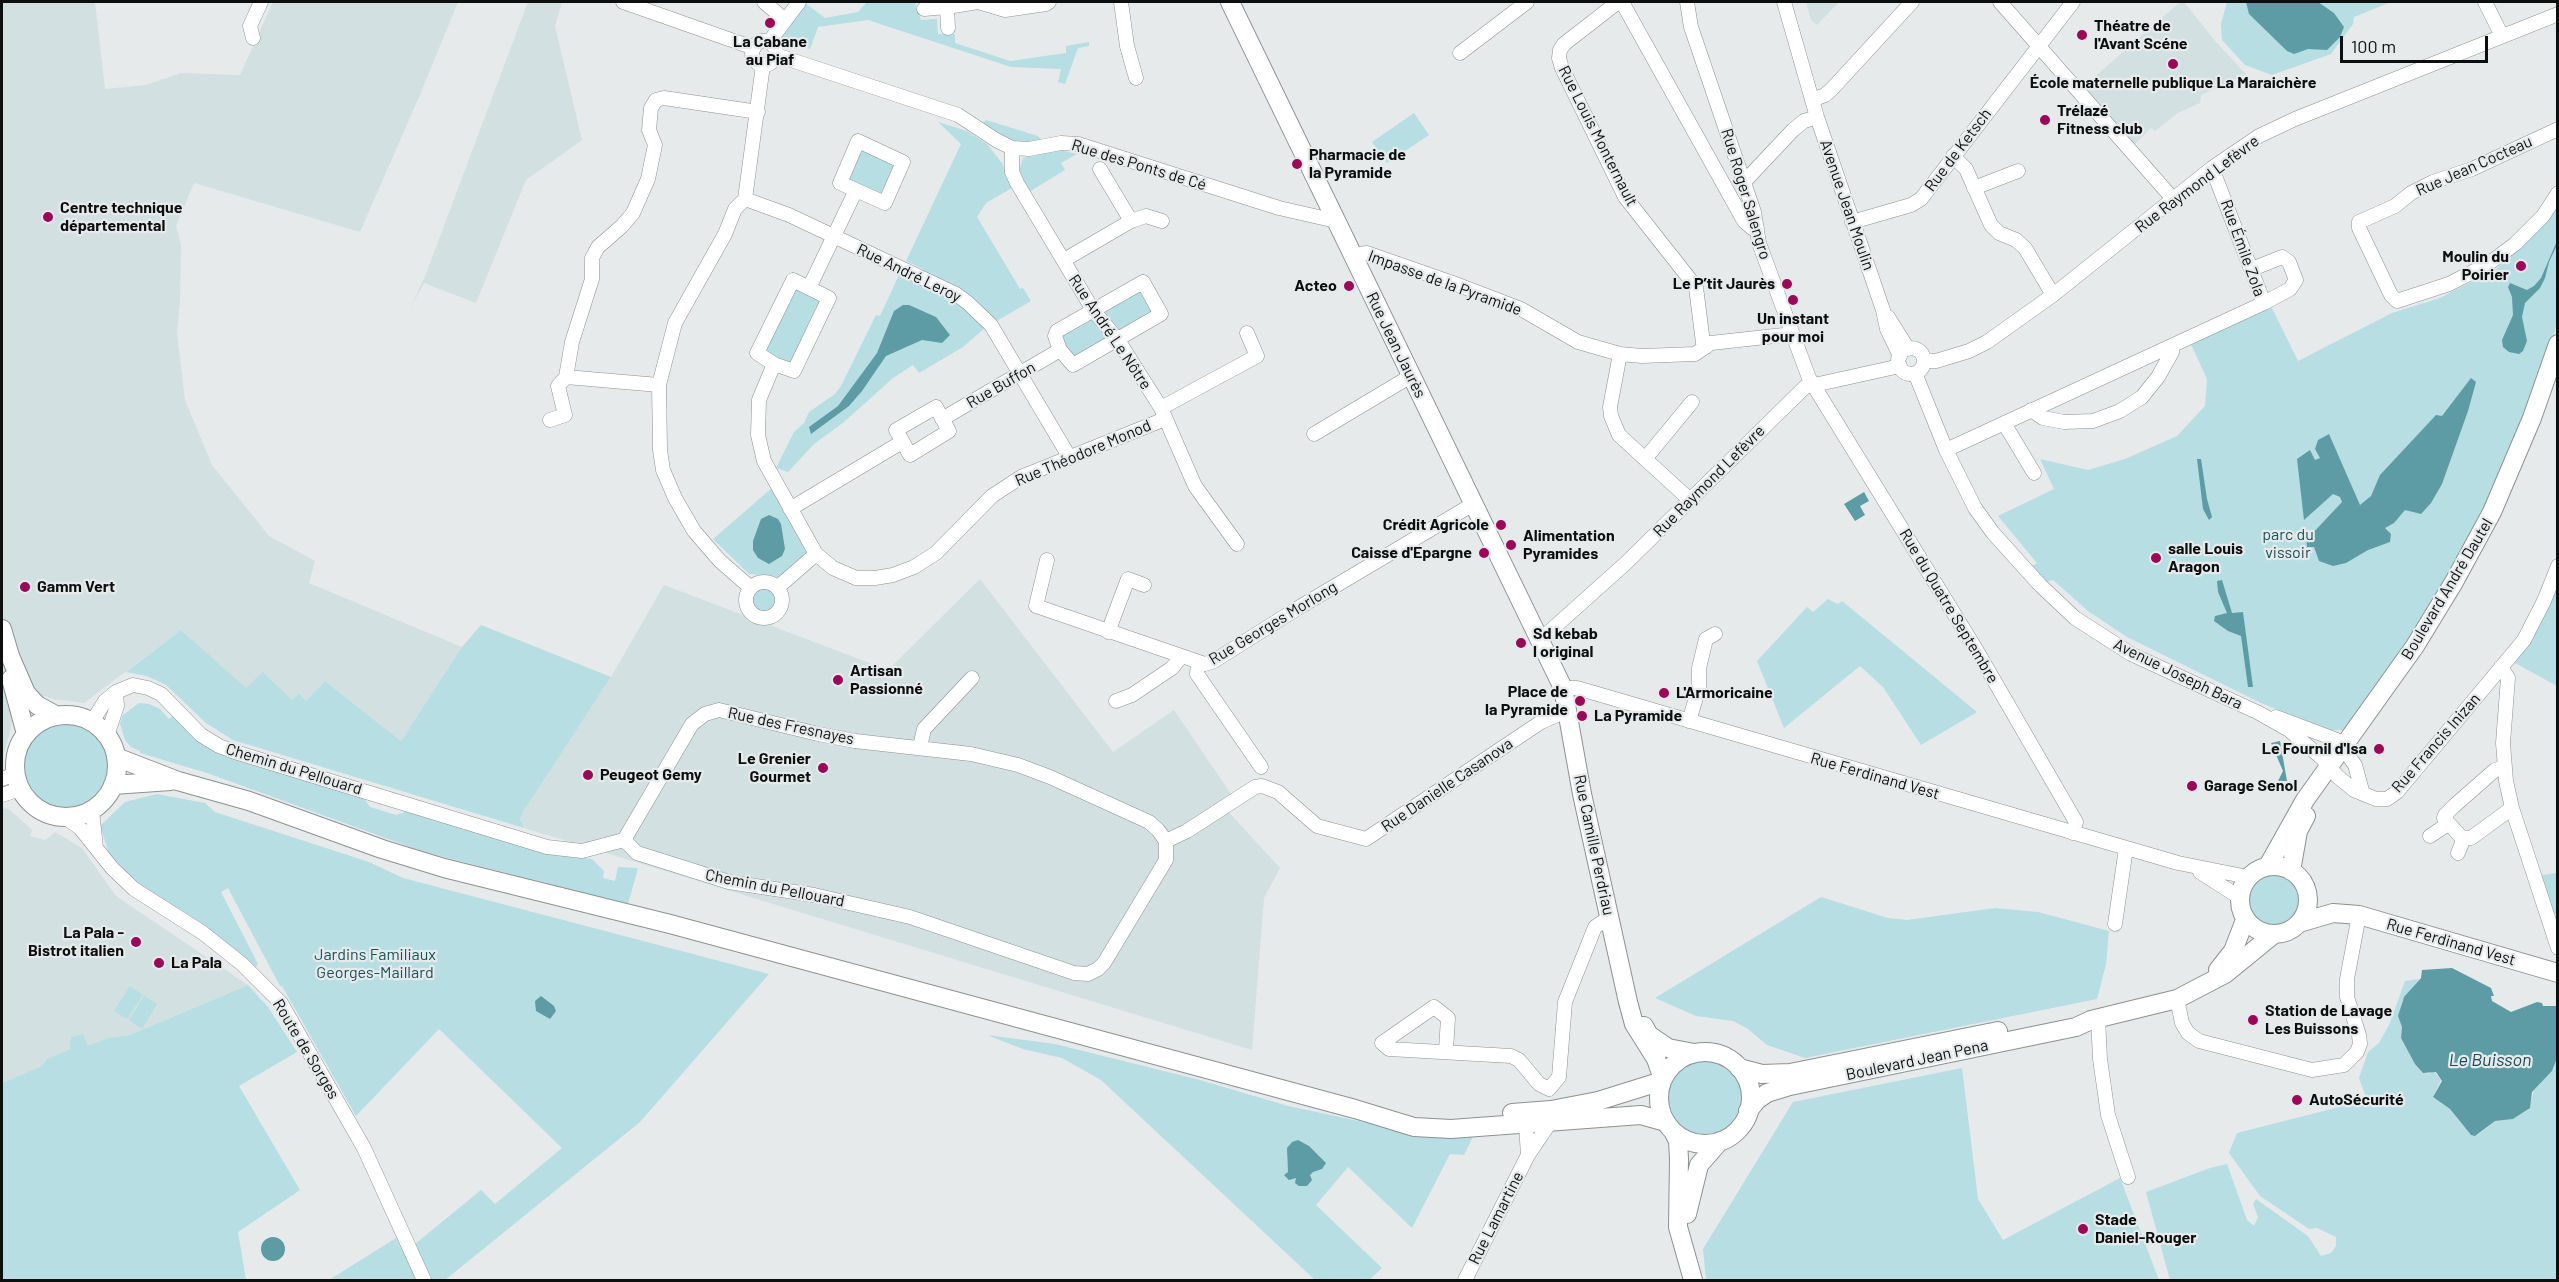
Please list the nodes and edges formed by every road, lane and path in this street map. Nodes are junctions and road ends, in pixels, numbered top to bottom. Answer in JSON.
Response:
{"nodes":[{"id":1,"x":261,"y":2,"type":"edge"},
{"id":2,"x":623,"y":2,"type":"edge"},
{"id":3,"x":764,"y":2,"type":"edge"},
{"id":4,"x":799,"y":2,"type":"edge"},
{"id":5,"x":1049,"y":2,"type":"edge"},
{"id":6,"x":1121,"y":2,"type":"edge"},
{"id":7,"x":1230,"y":2,"type":"edge"},
{"id":8,"x":1527,"y":2,"type":"edge"},
{"id":9,"x":1620,"y":2,"type":"edge"},
{"id":10,"x":1687,"y":2,"type":"edge"},
{"id":11,"x":1785,"y":2,"type":"edge"},
{"id":12,"x":1912,"y":2,"type":"edge"},
{"id":13,"x":2000,"y":2,"type":"edge"},
{"id":14,"x":2073,"y":2,"type":"edge"},
{"id":15,"x":2486,"y":2,"type":"edge"},
{"id":16,"x":947,"y":8,"type":"junction"},
{"id":17,"x":924,"y":9,"type":"dead end"},
{"id":18,"x":2558,"y":14,"type":"edge"},
{"id":19,"x":784,"y":19,"type":"junction"},
{"id":20,"x":948,"y":28,"type":"dead end"},
{"id":21,"x":2502,"y":36,"type":"junction"},
{"id":22,"x":253,"y":38,"type":"dead end"},
{"id":23,"x":769,"y":42,"type":"junction"},
{"id":24,"x":2039,"y":44,"type":"junction"},
{"id":25,"x":754,"y":48,"type":"junction"},
{"id":26,"x":1461,"y":53,"type":"dead end"},
{"id":27,"x":776,"y":55,"type":"junction"},
{"id":28,"x":763,"y":65,"type":"junction"},
{"id":29,"x":1136,"y":78,"type":"dead end"},
{"id":30,"x":1819,"y":98,"type":"junction"},
{"id":31,"x":758,"y":112,"type":"junction"},
{"id":32,"x":1817,"y":117,"type":"junction"},
{"id":33,"x":2558,"y":129,"type":"edge"},
{"id":34,"x":1012,"y":147,"type":"junction"},
{"id":35,"x":1953,"y":156,"type":"junction"},
{"id":36,"x":2212,"y":168,"type":"junction"},
{"id":37,"x":1100,"y":169,"type":"dead end"},
{"id":38,"x":2018,"y":171,"type":"dead end"},
{"id":39,"x":1745,"y":182,"type":"junction"},
{"id":40,"x":1974,"y":188,"type":"junction"},
{"id":41,"x":856,"y":190,"type":"junction"},
{"id":42,"x":2558,"y":193,"type":"edge"},
{"id":43,"x":745,"y":199,"type":"junction"},
{"id":44,"x":2174,"y":200,"type":"junction"},
{"id":45,"x":1131,"y":221,"type":"junction"},
{"id":46,"x":1162,"y":221,"type":"dead end"},
{"id":47,"x":1336,"y":221,"type":"junction"},
{"id":48,"x":1852,"y":222,"type":"junction"},
{"id":49,"x":1757,"y":228,"type":"junction"},
{"id":50,"x":834,"y":237,"type":"junction"},
{"id":51,"x":1353,"y":255,"type":"junction"},
{"id":52,"x":1064,"y":260,"type":"junction"},
{"id":53,"x":2252,"y":269,"type":"junction"},
{"id":54,"x":809,"y":288,"type":"junction"},
{"id":55,"x":2053,"y":295,"type":"junction"},
{"id":56,"x":2264,"y":303,"type":"junction"},
{"id":57,"x":1093,"y":310,"type":"junction"},
{"id":58,"x":1247,"y":333,"type":"dead end"},
{"id":59,"x":1793,"y":334,"type":"junction"},
{"id":60,"x":1118,"y":340,"type":"junction"},
{"id":61,"x":2558,"y":344,"type":"edge"},
{"id":62,"x":2173,"y":345,"type":"junction"},
{"id":63,"x":1706,"y":347,"type":"junction"},
{"id":64,"x":1060,"y":350,"type":"junction"},
{"id":65,"x":1620,"y":354,"type":"junction"},
{"id":66,"x":1903,"y":357,"type":"junction"},
{"id":67,"x":1924,"y":361,"type":"junction"},
{"id":68,"x":774,"y":364,"type":"junction"},
{"id":69,"x":1915,"y":373,"type":"junction"},
{"id":70,"x":1019,"y":374,"type":"junction"},
{"id":71,"x":1411,"y":376,"type":"junction"},
{"id":72,"x":566,"y":377,"type":"junction"},
{"id":73,"x":1812,"y":384,"type":"junction"},
{"id":74,"x":659,"y":385,"type":"junction"},
{"id":75,"x":1692,"y":402,"type":"dead end"},
{"id":76,"x":2031,"y":410,"type":"junction"},
{"id":77,"x":1163,"y":414,"type":"junction"},
{"id":78,"x":942,"y":419,"type":"junction"},
{"id":79,"x":550,"y":420,"type":"dead end"},
{"id":80,"x":2004,"y":423,"type":"junction"},
{"id":81,"x":1314,"y":434,"type":"dead end"},
{"id":82,"x":902,"y":442,"type":"junction"},
{"id":83,"x":1946,"y":450,"type":"junction"},
{"id":84,"x":1070,"y":458,"type":"junction"},
{"id":85,"x":1646,"y":459,"type":"junction"},
{"id":86,"x":2034,"y":473,"type":"dead end"},
{"id":87,"x":1690,"y":500,"type":"junction"},
{"id":88,"x":1475,"y":503,"type":"junction"},
{"id":89,"x":790,"y":509,"type":"junction"},
{"id":90,"x":1237,"y":544,"type":"dead end"},
{"id":91,"x":816,"y":554,"type":"junction"},
{"id":92,"x":1047,"y":560,"type":"dead end"},
{"id":93,"x":2558,"y":566,"type":"edge"},
{"id":94,"x":1144,"y":585,"type":"dead end"},
{"id":95,"x":751,"y":588,"type":"junction"},
{"id":96,"x":777,"y":588,"type":"junction"},
{"id":97,"x":2,"y":629,"type":"edge"},
{"id":98,"x":1108,"y":632,"type":"junction"},
{"id":99,"x":1715,"y":634,"type":"dead end"},
{"id":100,"x":1540,"y":640,"type":"junction"},
{"id":101,"x":10,"y":656,"type":"junction"},
{"id":102,"x":1181,"y":657,"type":"junction"},
{"id":103,"x":1198,"y":663,"type":"junction"},
{"id":104,"x":2501,"y":667,"type":"junction"},
{"id":105,"x":972,"y":678,"type":"dead end"},
{"id":106,"x":1563,"y":688,"type":"junction"},
{"id":107,"x":116,"y":692,"type":"junction"},
{"id":108,"x":1116,"y":701,"type":"dead end"},
{"id":109,"x":1566,"y":711,"type":"junction"},
{"id":110,"x":2259,"y":713,"type":"junction"},
{"id":111,"x":57,"y":716,"type":"junction"},
{"id":112,"x":1689,"y":721,"type":"junction"},
{"id":113,"x":92,"y":722,"type":"junction"},
{"id":114,"x":26,"y":734,"type":"junction"},
{"id":115,"x":107,"y":736,"type":"junction"},
{"id":116,"x":920,"y":747,"type":"junction"},
{"id":117,"x":2344,"y":747,"type":"junction"},
{"id":118,"x":116,"y":758,"type":"junction"},
{"id":119,"x":2504,"y":766,"type":"junction"},
{"id":120,"x":1261,"y":767,"type":"dead end"},
{"id":121,"x":2329,"y":768,"type":"junction"},
{"id":122,"x":12,"y":781,"type":"edge"},
{"id":123,"x":178,"y":781,"type":"junction"},
{"id":124,"x":2318,"y":783,"type":"junction"},
{"id":125,"x":113,"y":785,"type":"junction"},
{"id":126,"x":2363,"y":794,"type":"junction"},
{"id":127,"x":2,"y":795,"type":"edge"},
{"id":128,"x":2512,"y":808,"type":"junction"},
{"id":129,"x":92,"y":810,"type":"junction"},
{"id":130,"x":66,"y":818,"type":"junction"},
{"id":131,"x":2448,"y":824,"type":"junction"},
{"id":132,"x":2073,"y":833,"type":"junction"},
{"id":133,"x":2430,"y":836,"type":"dead end"},
{"id":134,"x":2464,"y":838,"type":"junction"},
{"id":135,"x":624,"y":840,"type":"junction"},
{"id":136,"x":1166,"y":841,"type":"junction"},
{"id":137,"x":96,"y":848,"type":"junction"},
{"id":138,"x":2126,"y":848,"type":"junction"},
{"id":139,"x":2458,"y":853,"type":"dead end"},
{"id":140,"x":2188,"y":866,"type":"junction"},
{"id":141,"x":2268,"y":866,"type":"junction"},
{"id":142,"x":2291,"y":871,"type":"junction"},
{"id":143,"x":2248,"y":878,"type":"junction"},
{"id":144,"x":2307,"y":893,"type":"junction"},
{"id":145,"x":2239,"y":897,"type":"junction"},
{"id":146,"x":2351,"y":914,"type":"junction"},
{"id":147,"x":1610,"y":917,"type":"junction"},
{"id":148,"x":2245,"y":920,"type":"junction"},
{"id":149,"x":2299,"y":923,"type":"junction"},
{"id":150,"x":2115,"y":924,"type":"dead end"},
{"id":151,"x":2274,"y":934,"type":"junction"},
{"id":152,"x":2558,"y":948,"type":"edge"},
{"id":153,"x":2558,"y":974,"type":"edge"},
{"id":154,"x":2199,"y":989,"type":"junction"},
{"id":155,"x":2177,"y":999,"type":"junction"},
{"id":156,"x":1628,"y":1002,"type":"junction"},
{"id":157,"x":2094,"y":1019,"type":"junction"},
{"id":158,"x":1446,"y":1050,"type":"junction"},
{"id":159,"x":1694,"y":1053,"type":"junction"},
{"id":160,"x":1739,"y":1068,"type":"junction"},
{"id":161,"x":1662,"y":1080,"type":"junction"},
{"id":162,"x":1748,"y":1111,"type":"junction"},
{"id":163,"x":1372,"y":1113,"type":"junction"},
{"id":164,"x":1550,"y":1117,"type":"junction"},
{"id":165,"x":1526,"y":1125,"type":"junction"},
{"id":166,"x":1670,"y":1127,"type":"junction"},
{"id":167,"x":1720,"y":1141,"type":"junction"},
{"id":168,"x":1527,"y":1155,"type":"junction"},
{"id":169,"x":2128,"y":1177,"type":"dead end"},
{"id":170,"x":1685,"y":1246,"type":"junction"},
{"id":171,"x":424,"y":1281,"type":"edge"},
{"id":172,"x":1465,"y":1281,"type":"edge"},
{"id":173,"x":1693,"y":1281,"type":"edge"}],
"edges":[{"from":1,"to":22,"type":"street"},
{"from":2,"to":25,"type":"street"},
{"from":3,"to":19,"type":"street"},
{"from":4,"to":19,"type":"street"},
{"from":5,"to":16,"type":"street"},
{"from":6,"to":29,"type":"street"},
{"from":7,"to":47,"type":"main road","name":"Rue Jean Jaurès"},
{"from":8,"to":26,"type":"street"},
{"from":9,"to":49,"type":"street"},
{"from":9,"to":63,"type":"street","name":"Rue Louis Monternault"},
{"from":10,"to":39,"type":"street","name":"Rue Roger Salengro"},
{"from":11,"to":30,"type":"street","name":"Avenue Jean Moulin"},
{"from":12,"to":30,"type":"street"},
{"from":13,"to":24,"type":"street"},
{"from":14,"to":24,"type":"street","name":"Rue de Ketsch"},
{"from":15,"to":21,"type":"street"},
{"from":16,"to":17,"type":"street"},
{"from":16,"to":20,"type":"street"},
{"from":18,"to":21,"type":"street","name":"Rue Raymond Lefèvre"},
{"from":19,"to":23,"type":"street"},
{"from":21,"to":36,"type":"street","name":"Rue Raymond Lefèvre"},
{"from":23,"to":25,"type":"street"},
{"from":23,"to":27,"type":"street"},
{"from":24,"to":35,"type":"street","name":"Rue de Ketsch"},
{"from":24,"to":44,"type":"street"},
{"from":25,"to":28,"type":"street"},
{"from":27,"to":28,"type":"street"},
{"from":27,"to":34,"type":"street","name":"Rue des Ponts de Cé"},
{"from":28,"to":31,"type":"street"},
{"from":30,"to":32,"type":"street","name":"Avenue Jean Moulin"},
{"from":31,"to":43,"type":"street"},
{"from":31,"to":72,"type":"street"},
{"from":32,"to":39,"type":"street"},
{"from":32,"to":48,"type":"street","name":"Avenue Jean Moulin"},
{"from":33,"to":42,"type":"street","name":"Rue Jean Cocteau"},
{"from":34,"to":47,"type":"street","name":"Rue des Ponts de Cé"},
{"from":34,"to":52,"type":"street","name":"Rue André Le Nôtre"},
{"from":35,"to":40,"type":"street"},
{"from":35,"to":48,"type":"street","name":"Rue de Ketsch"},
{"from":36,"to":44,"type":"street","name":"Rue Raymond Lefèvre"},
{"from":36,"to":53,"type":"street","name":"Rue Émile Zola"},
{"from":37,"to":45,"type":"street"},
{"from":38,"to":40,"type":"street"},
{"from":39,"to":49,"type":"street","name":"Rue Roger Salengro"},
{"from":40,"to":55,"type":"street"},
{"from":41,"to":41,"type":"street"},
{"from":41,"to":50,"type":"street"},
{"from":43,"to":50,"type":"street","name":"Rue André Leroy"},
{"from":43,"to":74,"type":"street"},
{"from":44,"to":55,"type":"street","name":"Rue Raymond Lefèvre"},
{"from":45,"to":46,"type":"street"},
{"from":45,"to":52,"type":"street"},
{"from":47,"to":51,"type":"main road","name":"Rue Jean Jaurès"},
{"from":48,"to":66,"type":"street","name":"Avenue Jean Moulin"},
{"from":49,"to":59,"type":"street","name":"Rue Roger Salengro"},
{"from":50,"to":54,"type":"street"},
{"from":50,"to":70,"type":"street","name":"Rue André Leroy"},
{"from":51,"to":65,"type":"street","name":"Impasse de la Pyramide"},
{"from":51,"to":71,"type":"main road","name":"Rue Jean Jaurès"},
{"from":52,"to":57,"type":"street","name":"Rue André Le Nôtre"},
{"from":53,"to":56,"type":"street","name":"Rue Émile Zola"},
{"from":53,"to":56,"type":"street"},
{"from":54,"to":68,"type":"street"},
{"from":54,"to":68,"type":"street"},
{"from":55,"to":67,"type":"street","name":"Rue Raymond Lefèvre"},
{"from":56,"to":62,"type":"street","name":"Rue Émile Zola"},
{"from":57,"to":60,"type":"street","name":"Rue André Le Nôtre"},
{"from":57,"to":60,"type":"street"},
{"from":57,"to":64,"type":"street"},
{"from":58,"to":77,"type":"street","name":"Rue Théodore Monod"},
{"from":59,"to":63,"type":"street","name":"Impasse de la Pyramide"},
{"from":59,"to":73,"type":"street","name":"Rue Roger Salengro"},
{"from":60,"to":64,"type":"street"},
{"from":60,"to":77,"type":"street","name":"Rue André Le Nôtre"},
{"from":61,"to":117,"type":"main road","name":"Boulevard André Dautel"},
{"from":62,"to":76,"type":"street","name":"Rue Émile Zola"},
{"from":62,"to":76,"type":"street"},
{"from":63,"to":65,"type":"street","name":"Impasse de la Pyramide"},
{"from":64,"to":70,"type":"street","name":"Rue Buffon"},
{"from":65,"to":85,"type":"street"},
{"from":66,"to":67,"type":"street"},
{"from":66,"to":69,"type":"street"},
{"from":66,"to":73,"type":"street","name":"Rue Raymond Lefèvre"},
{"from":67,"to":69,"type":"street"},
{"from":68,"to":89,"type":"street","name":"Rue Théodore Monod"},
{"from":69,"to":83,"type":"street","name":"Avenue Joseph Bara"},
{"from":70,"to":78,"type":"street","name":"Rue Buffon"},
{"from":70,"to":84,"type":"street","name":"Rue André Leroy"},
{"from":71,"to":81,"type":"street"},
{"from":71,"to":88,"type":"main road","name":"Rue Jean Jaurès"},
{"from":72,"to":74,"type":"street"},
{"from":72,"to":79,"type":"street"},
{"from":73,"to":87,"type":"street","name":"Rue Raymond Lefèvre"},
{"from":73,"to":132,"type":"street","name":"Rue du Quatre Septembre"},
{"from":74,"to":95,"type":"street"},
{"from":75,"to":85,"type":"street"},
{"from":76,"to":80,"type":"street","name":"Rue Émile Zola"},
{"from":77,"to":84,"type":"street","name":"Rue Théodore Monod"},
{"from":77,"to":90,"type":"street","name":"Rue André Le Nôtre"},
{"from":78,"to":82,"type":"street"},
{"from":78,"to":82,"type":"street"},
{"from":80,"to":83,"type":"street","name":"Rue Émile Zola"},
{"from":80,"to":86,"type":"street"},
{"from":82,"to":89,"type":"street"},
{"from":83,"to":110,"type":"street","name":"Avenue Joseph Bara"},
{"from":84,"to":91,"type":"street","name":"Rue Théodore Monod"},
{"from":85,"to":87,"type":"street"},
{"from":87,"to":100,"type":"street","name":"Rue Raymond Lefèvre"},
{"from":88,"to":100,"type":"main road","name":"Rue Jean Jaurès"},
{"from":88,"to":103,"type":"street","name":"Rue Georges Morlong"},
{"from":89,"to":91,"type":"street","name":"Rue Théodore Monod"},
{"from":91,"to":96,"type":"street"},
{"from":92,"to":98,"type":"street","name":"Rue Georges Morlong"},
{"from":93,"to":104,"type":"street","name":"Rue Francis Inizan"},
{"from":94,"to":98,"type":"street"},
{"from":95,"to":96,"type":"street"},
{"from":95,"to":96,"type":"street"},
{"from":97,"to":101,"type":"main road"},
{"from":98,"to":102,"type":"street","name":"Rue Georges Morlong"},
{"from":99,"to":112,"type":"street"},
{"from":100,"to":106,"type":"main road","name":"Rue Jean Jaurès"},
{"from":101,"to":111,"type":"main road"},
{"from":101,"to":114,"type":"main road"},
{"from":102,"to":103,"type":"street","name":"Rue Georges Morlong"},
{"from":102,"to":108,"type":"street"},
{"from":103,"to":120,"type":"street"},
{"from":104,"to":119,"type":"street"},
{"from":104,"to":126,"type":"street","name":"Rue Francis Inizan"},
{"from":105,"to":116,"type":"street"},
{"from":106,"to":109,"type":"main road","name":"Rue Camille Perdriau"},
{"from":106,"to":112,"type":"street","name":"Rue Ferdinand Vest"},
{"from":107,"to":113,"type":"street"},
{"from":107,"to":115,"type":"street"},
{"from":107,"to":135,"type":"street","name":"Chemin du Pellouard"},
{"from":109,"to":136,"type":"street","name":"Rue Danielle Casanova"},
{"from":109,"to":147,"type":"main road","name":"Rue Camille Perdriau"},
{"from":110,"to":117,"type":"street","name":"Avenue Joseph Bara"},
{"from":110,"to":121,"type":"street","name":"Avenue Joseph Bara"},
{"from":111,"to":113,"type":"main road"},
{"from":111,"to":114,"type":"main road"},
{"from":112,"to":132,"type":"street","name":"Rue Ferdinand Vest"},
{"from":113,"to":115,"type":"main road"},
{"from":114,"to":122,"type":"main road"},
{"from":115,"to":118,"type":"main road"},
{"from":116,"to":135,"type":"street","name":"Rue des Fresnayes"},
{"from":116,"to":136,"type":"street","name":"Rue des Fresnayes"},
{"from":117,"to":121,"type":"main road","name":"Boulevard André Dautel"},
{"from":117,"to":126,"type":"street"},
{"from":118,"to":123,"type":"main road"},
{"from":118,"to":125,"type":"main road"},
{"from":119,"to":128,"type":"street"},
{"from":119,"to":131,"type":"street"},
{"from":121,"to":124,"type":"main road","name":"Boulevard André Dautel"},
{"from":121,"to":126,"type":"street"},
{"from":122,"to":127,"type":"street"},
{"from":122,"to":130,"type":"main road"},
{"from":123,"to":125,"type":"main road"},
{"from":123,"to":163,"type":"main road"},
{"from":124,"to":141,"type":"main road","name":"Boulevard André Dautel"},
{"from":124,"to":142,"type":"main road","name":"Boulevard André Dautel"},
{"from":125,"to":129,"type":"main road"},
{"from":128,"to":134,"type":"street"},
{"from":128,"to":152,"type":"street"},
{"from":129,"to":130,"type":"main road"},
{"from":129,"to":137,"type":"street"},
{"from":130,"to":137,"type":"street","name":"Route de Sorges"},
{"from":131,"to":133,"type":"street"},
{"from":131,"to":134,"type":"street"},
{"from":132,"to":138,"type":"street","name":"Rue Ferdinand Vest"},
{"from":134,"to":139,"type":"street"},
{"from":135,"to":136,"type":"street","name":"Chemin du Pellouard"},
{"from":137,"to":171,"type":"street","name":"Route de Sorges"},
{"from":138,"to":140,"type":"street","name":"Rue Ferdinand Vest"},
{"from":138,"to":150,"type":"street"},
{"from":140,"to":143,"type":"street","name":"Rue Ferdinand Vest"},
{"from":140,"to":145,"type":"street","name":"Rue Ferdinand Vest"},
{"from":141,"to":142,"type":"main road"},
{"from":141,"to":143,"type":"main road"},
{"from":142,"to":144,"type":"main road"},
{"from":143,"to":145,"type":"main road"},
{"from":144,"to":146,"type":"main road"},
{"from":144,"to":149,"type":"main road"},
{"from":145,"to":148,"type":"main road"},
{"from":146,"to":149,"type":"main road"},
{"from":146,"to":153,"type":"main road","name":"Rue Ferdinand Vest"},
{"from":146,"to":155,"type":"street"},
{"from":147,"to":156,"type":"main road","name":"Rue Camille Perdriau"},
{"from":147,"to":158,"type":"street"},
{"from":148,"to":151,"type":"main road"},
{"from":148,"to":154,"type":"main road","name":"Boulevard Jean Pena"},
{"from":149,"to":151,"type":"main road"},
{"from":151,"to":154,"type":"main road","name":"Boulevard Jean Pena"},
{"from":154,"to":155,"type":"main road","name":"Boulevard Jean Pena"},
{"from":155,"to":157,"type":"main road","name":"Boulevard Jean Pena"},
{"from":156,"to":159,"type":"main road","name":"Rue Camille Perdriau"},
{"from":156,"to":161,"type":"main road","name":"Rue Camille Perdriau"},
{"from":157,"to":160,"type":"main road","name":"Boulevard Jean Pena"},
{"from":157,"to":162,"type":"main road","name":"Boulevard Jean Pena"},
{"from":157,"to":169,"type":"street"},
{"from":158,"to":158,"type":"street"},
{"from":159,"to":160,"type":"main road"},
{"from":159,"to":161,"type":"main road"},
{"from":160,"to":162,"type":"main road"},
{"from":161,"to":164,"type":"main road"},
{"from":161,"to":166,"type":"main road"},
{"from":162,"to":167,"type":"main road"},
{"from":163,"to":164,"type":"main road"},
{"from":163,"to":165,"type":"main road"},
{"from":164,"to":165,"type":"main road"},
{"from":164,"to":166,"type":"main road"},
{"from":164,"to":168,"type":"street","name":"Rue Lamartine"},
{"from":165,"to":168,"type":"street","name":"Rue Lamartine"},
{"from":166,"to":167,"type":"main road"},
{"from":166,"to":170,"type":"main road"},
{"from":167,"to":170,"type":"main road"},
{"from":168,"to":172,"type":"street","name":"Rue Lamartine"},
{"from":170,"to":173,"type":"main road"}]}
